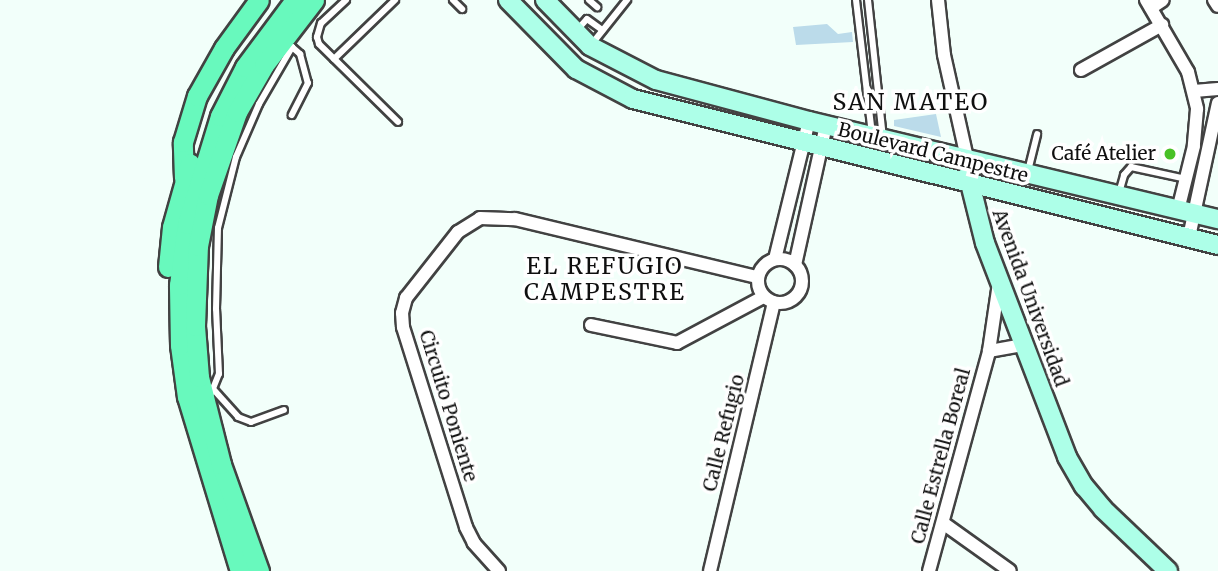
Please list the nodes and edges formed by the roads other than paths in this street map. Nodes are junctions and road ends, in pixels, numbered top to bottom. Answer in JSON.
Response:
{"nodes":[{"id":1,"x":259,"y":0,"type":"edge"},
{"id":2,"x":278,"y":0,"type":"edge"},
{"id":3,"x":295,"y":0,"type":"edge"},
{"id":4,"x":314,"y":0,"type":"edge"},
{"id":5,"x":346,"y":0,"type":"edge"},
{"id":6,"x":395,"y":0,"type":"edge"},
{"id":7,"x":453,"y":0,"type":"edge"},
{"id":8,"x":508,"y":0,"type":"edge"},
{"id":9,"x":545,"y":0,"type":"edge"},
{"id":10,"x":589,"y":0,"type":"edge"},
{"id":11,"x":627,"y":0,"type":"edge"},
{"id":12,"x":856,"y":0,"type":"edge"},
{"id":13,"x":868,"y":0,"type":"edge"},
{"id":14,"x":938,"y":0,"type":"edge"},
{"id":15,"x":1163,"y":0,"type":"edge"},
{"id":16,"x":1214,"y":0,"type":"edge"},
{"id":17,"x":1148,"y":4,"type":"edge"},
{"id":18,"x":1218,"y":6,"type":"edge"},
{"id":19,"x":597,"y":8,"type":"dead end"},
{"id":20,"x":462,"y":9,"type":"dead end"},
{"id":21,"x":1162,"y":25,"type":"junction"},
{"id":22,"x":602,"y":30,"type":"junction"},
{"id":23,"x":859,"y":32,"type":"junction"},
{"id":24,"x":871,"y":32,"type":"junction"},
{"id":25,"x":575,"y":33,"type":"junction"},
{"id":26,"x":288,"y":42,"type":"junction"},
{"id":27,"x":590,"y":46,"type":"junction"},
{"id":28,"x":334,"y":59,"type":"junction"},
{"id":29,"x":1082,"y":70,"type":"dead end"},
{"id":30,"x":1218,"y":89,"type":"edge"},
{"id":31,"x":1194,"y":91,"type":"junction"},
{"id":32,"x":1218,"y":103,"type":"edge"},
{"id":33,"x":292,"y":115,"type":"dead end"},
{"id":34,"x":398,"y":122,"type":"dead end"},
{"id":35,"x":818,"y":123,"type":"junction"},
{"id":36,"x":1037,"y":134,"type":"dead end"},
{"id":37,"x":205,"y":136,"type":"junction"},
{"id":38,"x":878,"y":137,"type":"junction"},
{"id":39,"x":812,"y":146,"type":"junction"},
{"id":40,"x":967,"y":158,"type":"junction"},
{"id":41,"x":1028,"y":173,"type":"junction"},
{"id":42,"x":1186,"y":179,"type":"junction"},
{"id":43,"x":968,"y":183,"type":"junction"},
{"id":44,"x":1118,"y":195,"type":"junction"},
{"id":45,"x":1186,"y":212,"type":"junction"},
{"id":46,"x":1218,"y":219,"type":"edge"},
{"id":47,"x":1189,"y":237,"type":"junction"},
{"id":48,"x":1218,"y":244,"type":"edge"},
{"id":49,"x":775,"y":259,"type":"junction"},
{"id":50,"x":795,"y":265,"type":"junction"},
{"id":51,"x":757,"y":277,"type":"junction"},
{"id":52,"x":999,"y":282,"type":"junction"},
{"id":53,"x":769,"y":300,"type":"junction"},
{"id":54,"x":591,"y":325,"type":"dead end"},
{"id":55,"x":1024,"y":345,"type":"junction"},
{"id":56,"x":989,"y":351,"type":"junction"},
{"id":57,"x":209,"y":397,"type":"junction"},
{"id":58,"x":284,"y":410,"type":"dead end"},
{"id":59,"x":943,"y":523,"type":"junction"},
{"id":60,"x":995,"y":567,"type":"edge"},
{"id":61,"x":228,"y":571,"type":"edge"},
{"id":62,"x":240,"y":571,"type":"edge"},
{"id":63,"x":259,"y":571,"type":"edge"},
{"id":64,"x":499,"y":571,"type":"edge"},
{"id":65,"x":710,"y":571,"type":"edge"},
{"id":66,"x":929,"y":571,"type":"edge"},
{"id":67,"x":1010,"y":571,"type":"edge"},
{"id":68,"x":1168,"y":571,"type":"edge"}],
"edges":[{"from":1,"to":37,"type":"main road"},
{"from":2,"to":37,"type":"main road"},
{"from":3,"to":37,"type":"main road"},
{"from":4,"to":26,"type":"main road"},
{"from":5,"to":28,"type":"lane"},
{"from":6,"to":28,"type":"lane"},
{"from":7,"to":20,"type":"lane"},
{"from":8,"to":39,"type":"street","name":"Boulevard Campestre"},
{"from":9,"to":25,"type":"street","name":"Boulevard Campestre"},
{"from":10,"to":19,"type":"lane"},
{"from":11,"to":22,"type":"lane"},
{"from":12,"to":23,"type":"lane"},
{"from":13,"to":24,"type":"lane"},
{"from":14,"to":40,"type":"street","name":"Avenida Universidad"},
{"from":15,"to":17,"type":"street"},
{"from":16,"to":18,"type":"street"},
{"from":17,"to":21,"type":"street"},
{"from":21,"to":29,"type":"street"},
{"from":21,"to":31,"type":"street"},
{"from":22,"to":25,"type":"lane"},
{"from":22,"to":27,"type":"lane"},
{"from":23,"to":24,"type":"lane"},
{"from":23,"to":38,"type":"lane"},
{"from":24,"to":38,"type":"lane"},
{"from":25,"to":27,"type":"street","name":"Boulevard Campestre"},
{"from":26,"to":33,"type":"lane"},
{"from":26,"to":37,"type":"main road"},
{"from":26,"to":57,"type":"lane"},
{"from":27,"to":35,"type":"street","name":"Boulevard Campestre"},
{"from":28,"to":34,"type":"lane"},
{"from":30,"to":31,"type":"street"},
{"from":31,"to":42,"type":"street"},
{"from":32,"to":45,"type":"street"},
{"from":35,"to":38,"type":"street","name":"Boulevard Campestre"},
{"from":35,"to":39,"type":"street"},
{"from":36,"to":41,"type":"lane"},
{"from":37,"to":57,"type":"main road"},
{"from":37,"to":61,"type":"main road"},
{"from":37,"to":62,"type":"main road"},
{"from":38,"to":40,"type":"street","name":"Boulevard Campestre"},
{"from":39,"to":43,"type":"street","name":"Boulevard Campestre"},
{"from":39,"to":49,"type":"street"},
{"from":39,"to":50,"type":"street"},
{"from":40,"to":41,"type":"street","name":"Boulevard Campestre"},
{"from":40,"to":43,"type":"street","name":"Avenida Universidad"},
{"from":41,"to":44,"type":"street","name":"Boulevard Campestre"},
{"from":42,"to":44,"type":"lane"},
{"from":42,"to":45,"type":"street"},
{"from":43,"to":47,"type":"street","name":"Boulevard Campestre"},
{"from":43,"to":52,"type":"street","name":"Avenida Universidad"},
{"from":44,"to":45,"type":"street","name":"Boulevard Campestre"},
{"from":45,"to":46,"type":"street","name":"Boulevard Campestre"},
{"from":45,"to":47,"type":"street"},
{"from":47,"to":48,"type":"street","name":"Boulevard Campestre"},
{"from":49,"to":50,"type":"street"},
{"from":49,"to":51,"type":"street"},
{"from":50,"to":53,"type":"street"},
{"from":51,"to":53,"type":"street"},
{"from":51,"to":64,"type":"street","name":"Circuito Poniente"},
{"from":52,"to":55,"type":"street","name":"Avenida Universidad"},
{"from":52,"to":56,"type":"street","name":"Calle Estrella Boreal"},
{"from":53,"to":54,"type":"street"},
{"from":53,"to":65,"type":"street","name":"Calle Refugio"},
{"from":55,"to":56,"type":"street","name":"Calle Estrella Boreal"},
{"from":55,"to":68,"type":"street","name":"Avenida Universidad"},
{"from":56,"to":59,"type":"street","name":"Calle Estrella Boreal"},
{"from":57,"to":58,"type":"lane"},
{"from":57,"to":63,"type":"main road"},
{"from":59,"to":60,"type":"street"},
{"from":59,"to":66,"type":"street","name":"Calle Estrella Boreal"},
{"from":60,"to":67,"type":"street"}]}
